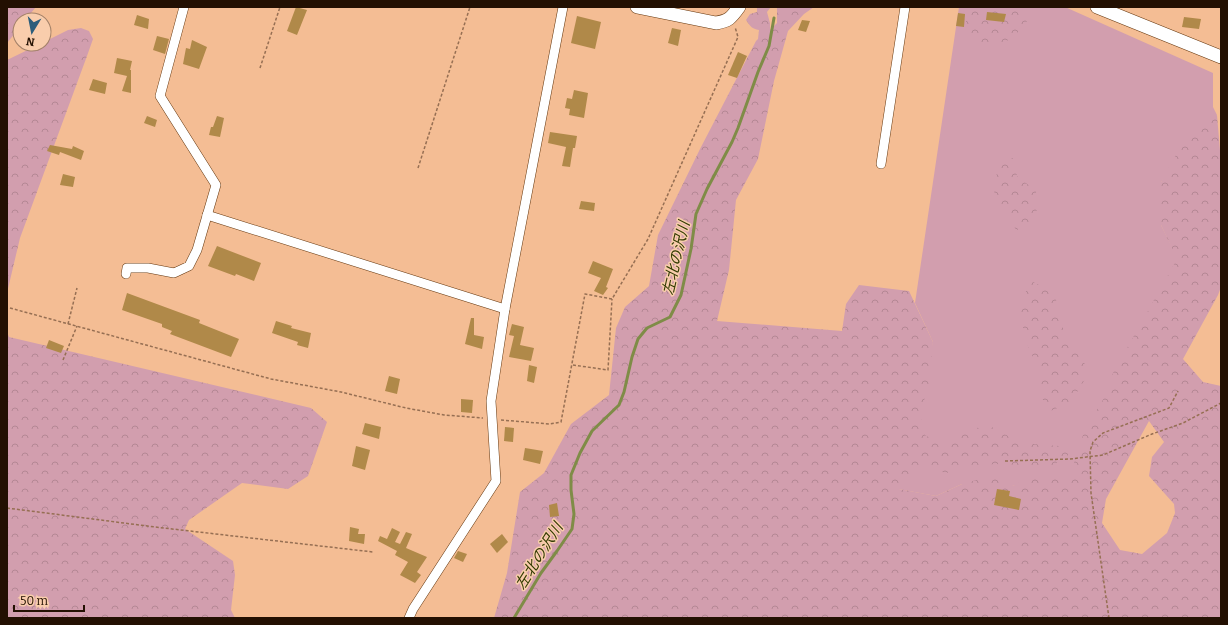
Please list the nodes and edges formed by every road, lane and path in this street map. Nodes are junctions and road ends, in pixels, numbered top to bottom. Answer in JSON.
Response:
{"nodes":[{"id":1,"x":184,"y":7,"type":"edge"},
{"id":2,"x":280,"y":7,"type":"edge"},
{"id":3,"x":470,"y":7,"type":"edge"},
{"id":4,"x":563,"y":7,"type":"edge"},
{"id":5,"x":638,"y":7,"type":"edge"},
{"id":6,"x":905,"y":7,"type":"edge"},
{"id":7,"x":1097,"y":7,"type":"edge"},
{"id":8,"x":735,"y":12,"type":"edge"},
{"id":9,"x":1221,"y":57,"type":"edge"},
{"id":10,"x":260,"y":68,"type":"dead end"},
{"id":11,"x":881,"y":164,"type":"dead end"},
{"id":12,"x":418,"y":168,"type":"dead end"},
{"id":13,"x":207,"y":215,"type":"junction"},
{"id":14,"x":126,"y":274,"type":"dead end"},
{"id":15,"x":77,"y":288,"type":"dead end"},
{"id":16,"x":612,"y":299,"type":"junction"},
{"id":17,"x":10,"y":308,"type":"dead end"},
{"id":18,"x":505,"y":309,"type":"junction"},
{"id":19,"x":68,"y":324,"type":"junction"},
{"id":20,"x":77,"y":326,"type":"junction"},
{"id":21,"x":63,"y":360,"type":"dead end"},
{"id":22,"x":572,"y":365,"type":"junction"},
{"id":23,"x":1178,"y":391,"type":"dead end"},
{"id":24,"x":1221,"y":403,"type":"edge"},
{"id":25,"x":492,"y":419,"type":"junction"},
{"id":26,"x":1090,"y":456,"type":"junction"},
{"id":27,"x":1005,"y":461,"type":"dead end"},
{"id":28,"x":7,"y":508,"type":"edge"},
{"id":29,"x":372,"y":552,"type":"dead end"},
{"id":30,"x":409,"y":618,"type":"edge"},
{"id":31,"x":1109,"y":618,"type":"edge"}],
"edges":[{"from":1,"to":13,"type":"street"},
{"from":2,"to":10,"type":"path"},
{"from":3,"to":12,"type":"path"},
{"from":4,"to":18,"type":"street"},
{"from":5,"to":8,"type":"street"},
{"from":6,"to":11,"type":"street"},
{"from":7,"to":9,"type":"street"},
{"from":8,"to":16,"type":"path"},
{"from":13,"to":14,"type":"street"},
{"from":13,"to":18,"type":"street"},
{"from":15,"to":19,"type":"path"},
{"from":16,"to":22,"type":"path"},
{"from":16,"to":22,"type":"path"},
{"from":17,"to":19,"type":"path"},
{"from":18,"to":25,"type":"street"},
{"from":19,"to":20,"type":"path"},
{"from":20,"to":21,"type":"path"},
{"from":20,"to":25,"type":"path"},
{"from":22,"to":25,"type":"path"},
{"from":23,"to":26,"type":"path"},
{"from":24,"to":26,"type":"path"},
{"from":25,"to":30,"type":"street"},
{"from":26,"to":27,"type":"path"},
{"from":26,"to":31,"type":"path"},
{"from":28,"to":29,"type":"path"}]}
